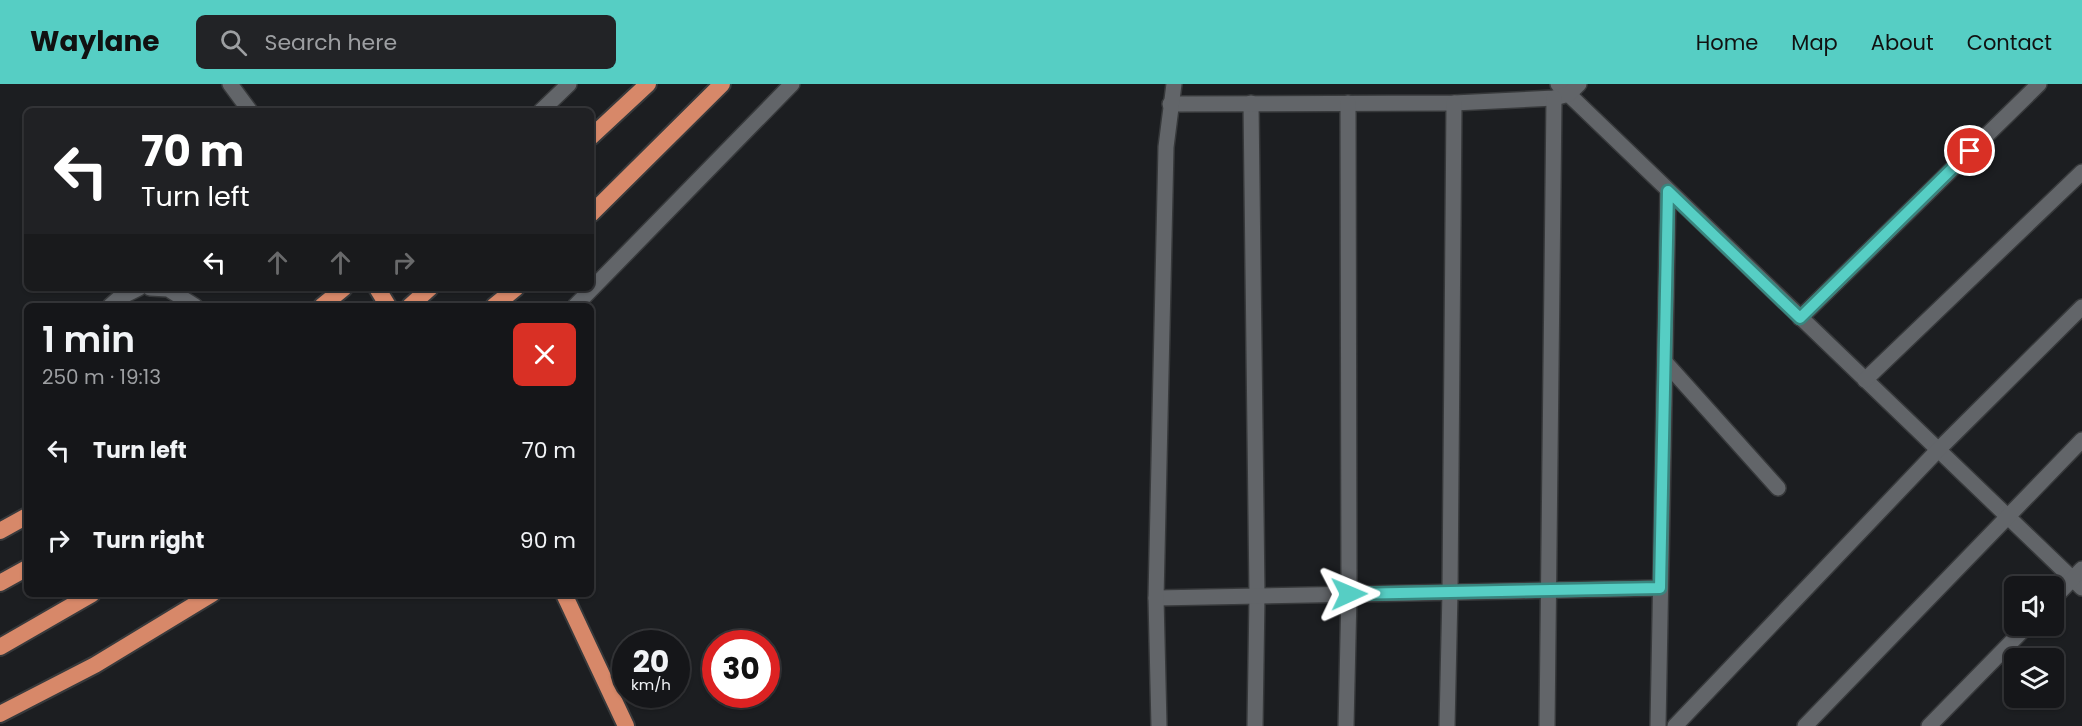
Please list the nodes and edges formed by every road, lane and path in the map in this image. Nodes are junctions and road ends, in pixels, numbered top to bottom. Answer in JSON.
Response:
{"nodes":[{"id":1,"x":230,"y":84,"type":"edge"},
{"id":2,"x":569,"y":84,"type":"edge"},
{"id":3,"x":648,"y":84,"type":"edge"},
{"id":4,"x":722,"y":84,"type":"edge"},
{"id":5,"x":792,"y":84,"type":"edge"},
{"id":6,"x":1174,"y":84,"type":"edge"},
{"id":7,"x":2039,"y":84,"type":"edge"},
{"id":8,"x":1565,"y":90,"type":"edge"},
{"id":9,"x":1251,"y":103,"type":"junction"},
{"id":10,"x":1348,"y":103,"type":"junction"},
{"id":11,"x":1454,"y":103,"type":"junction"},
{"id":12,"x":1170,"y":104,"type":"junction"},
{"id":13,"x":248,"y":108,"type":"edge"},
{"id":14,"x":544,"y":108,"type":"edge"},
{"id":15,"x":594,"y":134,"type":"edge"},
{"id":16,"x":2082,"y":172,"type":"edge"},
{"id":17,"x":1668,"y":191,"type":"junction"},
{"id":18,"x":594,"y":211,"type":"edge"},
{"id":19,"x":594,"y":287,"type":"edge"},
{"id":20,"x":133,"y":291,"type":"edge"},
{"id":21,"x":171,"y":291,"type":"edge"},
{"id":22,"x":340,"y":291,"type":"edge"},
{"id":23,"x":427,"y":291,"type":"edge"},
{"id":24,"x":512,"y":291,"type":"edge"},
{"id":25,"x":590,"y":291,"type":"edge"},
{"id":26,"x":113,"y":303,"type":"edge"},
{"id":27,"x":190,"y":303,"type":"edge"},
{"id":28,"x":326,"y":303,"type":"edge"},
{"id":29,"x":413,"y":303,"type":"edge"},
{"id":30,"x":498,"y":303,"type":"edge"},
{"id":31,"x":578,"y":303,"type":"edge"},
{"id":32,"x":2082,"y":307,"type":"edge"},
{"id":33,"x":1800,"y":318,"type":"junction"},
{"id":34,"x":1665,"y":362,"type":"junction"},
{"id":35,"x":1865,"y":380,"type":"junction"},
{"id":36,"x":2082,"y":440,"type":"edge"},
{"id":37,"x":1938,"y":450,"type":"junction"},
{"id":38,"x":1778,"y":488,"type":"dead end"},
{"id":39,"x":2007,"y":516,"type":"junction"},
{"id":40,"x":24,"y":518,"type":"edge"},
{"id":41,"x":0,"y":531,"type":"edge"},
{"id":42,"x":24,"y":569,"type":"edge"},
{"id":43,"x":2079,"y":579,"type":"edge"},
{"id":44,"x":0,"y":583,"type":"edge"},
{"id":45,"x":1660,"y":588,"type":"junction"},
{"id":46,"x":2064,"y":590,"type":"edge"},
{"id":47,"x":1549,"y":591,"type":"junction"},
{"id":48,"x":1450,"y":592,"type":"junction"},
{"id":49,"x":1349,"y":594,"type":"junction"},
{"id":50,"x":1257,"y":596,"type":"junction"},
{"id":51,"x":87,"y":597,"type":"edge"},
{"id":52,"x":207,"y":597,"type":"edge"},
{"id":53,"x":565,"y":597,"type":"edge"},
{"id":54,"x":1156,"y":598,"type":"junction"},
{"id":55,"x":2017,"y":636,"type":"edge"},
{"id":56,"x":0,"y":647,"type":"edge"},
{"id":57,"x":0,"y":714,"type":"edge"},
{"id":58,"x":626,"y":726,"type":"edge"},
{"id":59,"x":1159,"y":726,"type":"edge"},
{"id":60,"x":1256,"y":726,"type":"edge"},
{"id":61,"x":1346,"y":726,"type":"edge"},
{"id":62,"x":1447,"y":726,"type":"edge"},
{"id":63,"x":1547,"y":726,"type":"edge"},
{"id":64,"x":1658,"y":726,"type":"edge"},
{"id":65,"x":1675,"y":726,"type":"edge"},
{"id":66,"x":1805,"y":726,"type":"edge"},
{"id":67,"x":1929,"y":726,"type":"edge"}],
"edges":[{"from":1,"to":13,"type":"street"},
{"from":2,"to":14,"type":"street"},
{"from":3,"to":15,"type":"highway"},
{"from":4,"to":18,"type":"highway"},
{"from":5,"to":19,"type":"street"},
{"from":6,"to":12,"type":"street"},
{"from":7,"to":33,"type":"street"},
{"from":8,"to":11,"type":"street"},
{"from":8,"to":17,"type":"street"},
{"from":8,"to":47,"type":"street"},
{"from":9,"to":10,"type":"street"},
{"from":9,"to":12,"type":"street"},
{"from":9,"to":50,"type":"street"},
{"from":10,"to":11,"type":"street"},
{"from":10,"to":49,"type":"street"},
{"from":11,"to":48,"type":"street"},
{"from":12,"to":54,"type":"street"},
{"from":16,"to":35,"type":"street"},
{"from":17,"to":33,"type":"street"},
{"from":17,"to":34,"type":"street"},
{"from":20,"to":26,"type":"street"},
{"from":21,"to":27,"type":"street"},
{"from":22,"to":28,"type":"highway"},
{"from":23,"to":29,"type":"highway"},
{"from":24,"to":30,"type":"highway"},
{"from":25,"to":31,"type":"street"},
{"from":32,"to":37,"type":"street"},
{"from":33,"to":35,"type":"street"},
{"from":34,"to":38,"type":"street"},
{"from":34,"to":45,"type":"street"},
{"from":35,"to":37,"type":"street"},
{"from":36,"to":39,"type":"street"},
{"from":37,"to":39,"type":"street"},
{"from":37,"to":65,"type":"street"},
{"from":39,"to":43,"type":"street"},
{"from":39,"to":66,"type":"street"},
{"from":40,"to":41,"type":"highway"},
{"from":42,"to":44,"type":"highway"},
{"from":43,"to":46,"type":"street"},
{"from":45,"to":47,"type":"street"},
{"from":45,"to":64,"type":"street"},
{"from":47,"to":48,"type":"street"},
{"from":47,"to":63,"type":"street"},
{"from":48,"to":49,"type":"street"},
{"from":48,"to":62,"type":"street"},
{"from":49,"to":50,"type":"street"},
{"from":49,"to":61,"type":"street"},
{"from":50,"to":54,"type":"street"},
{"from":50,"to":60,"type":"street"},
{"from":51,"to":56,"type":"highway"},
{"from":52,"to":57,"type":"highway"},
{"from":53,"to":58,"type":"highway"},
{"from":54,"to":59,"type":"street"},
{"from":55,"to":67,"type":"street"}]}
